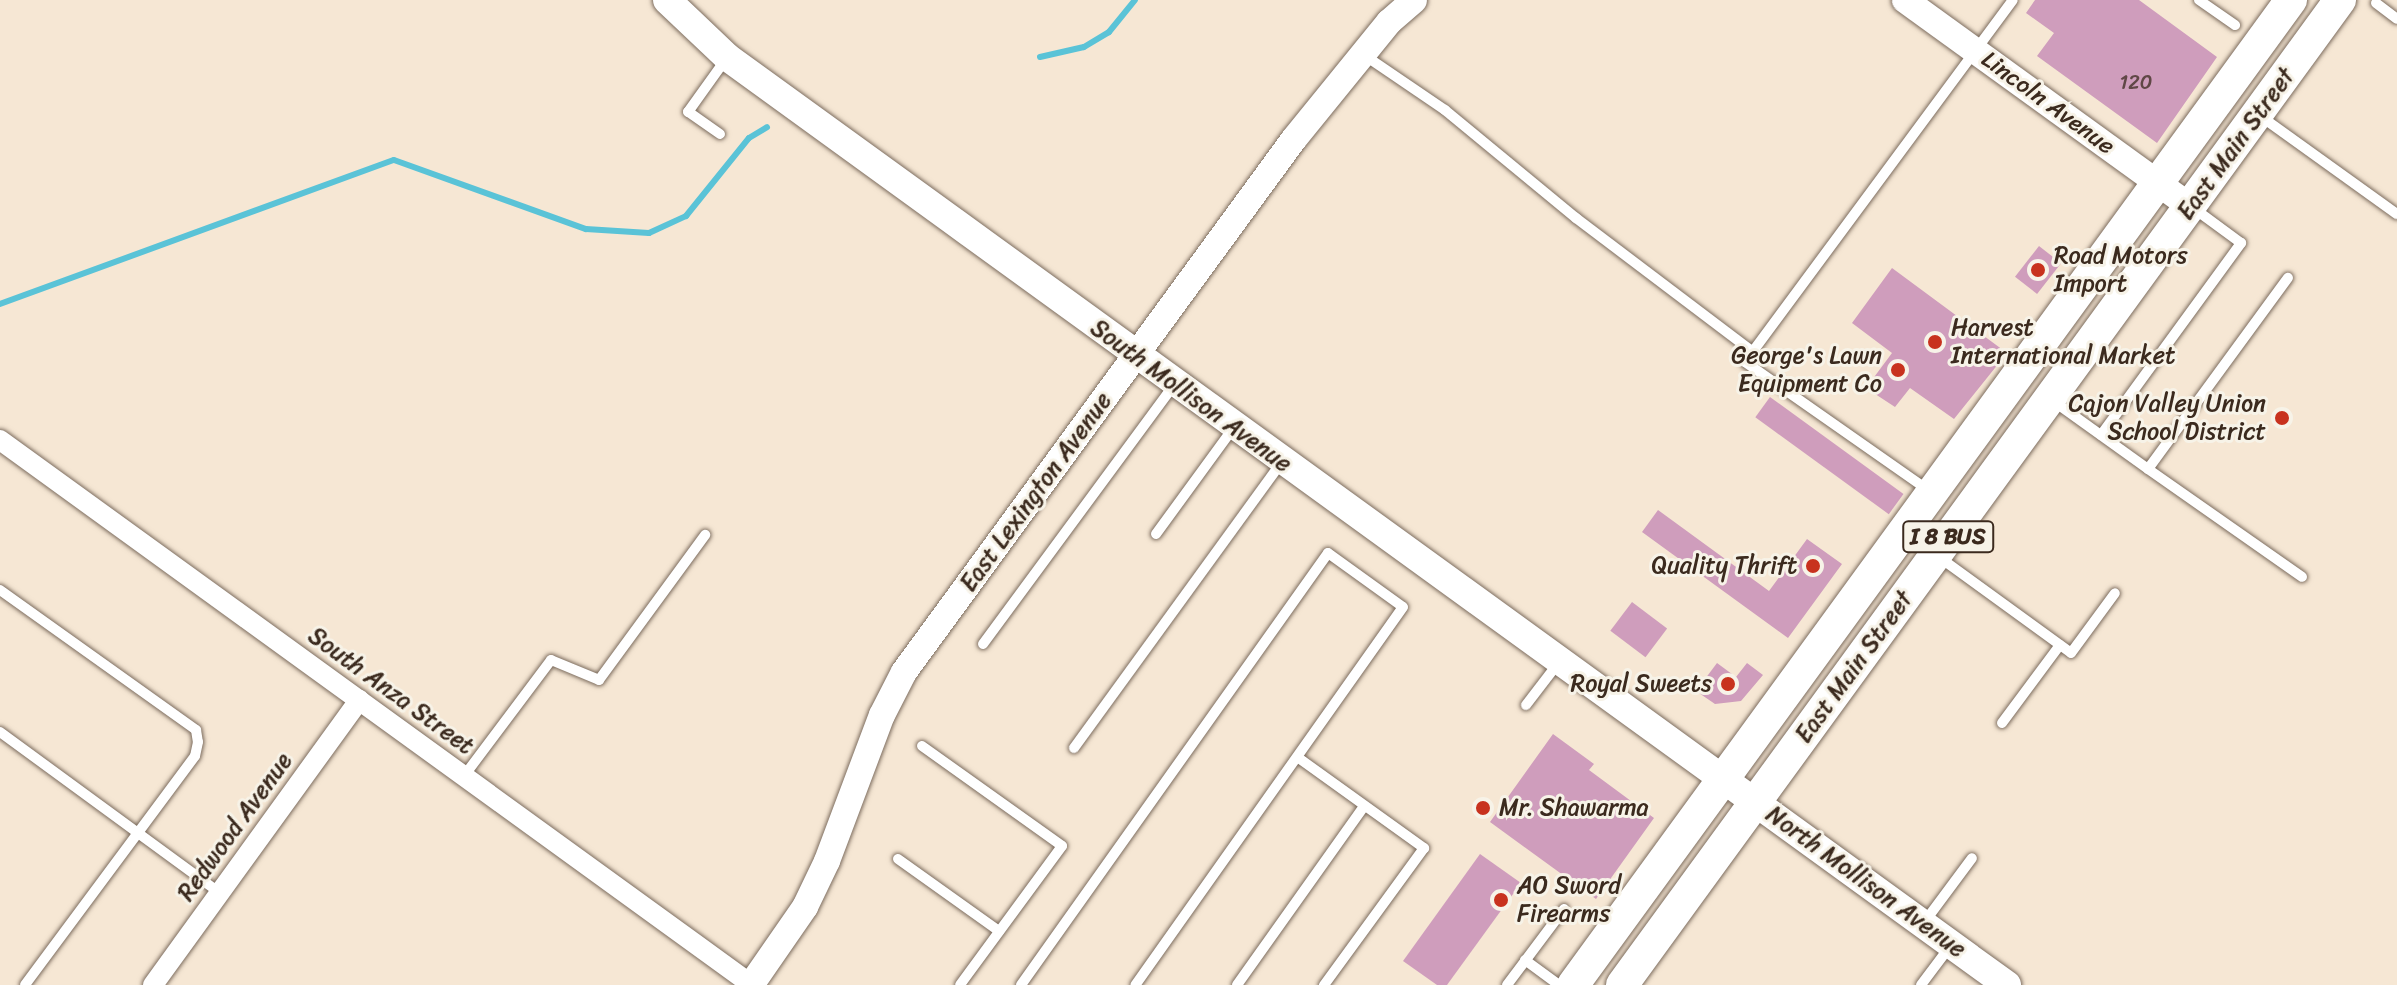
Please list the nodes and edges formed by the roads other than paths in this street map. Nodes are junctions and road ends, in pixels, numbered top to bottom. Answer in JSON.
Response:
{"nodes":[{"id":1,"x":1414,"y":0,"type":"edge"},
{"id":2,"x":1905,"y":0,"type":"edge"},
{"id":3,"x":2013,"y":0,"type":"edge"},
{"id":4,"x":2199,"y":0,"type":"edge"},
{"id":5,"x":2291,"y":0,"type":"edge"},
{"id":6,"x":2340,"y":0,"type":"edge"},
{"id":7,"x":2376,"y":3,"type":"dead end"},
{"id":8,"x":681,"y":4,"type":"edge"},
{"id":9,"x":2397,"y":19,"type":"edge"},
{"id":10,"x":2235,"y":25,"type":"dead end"},
{"id":11,"x":1976,"y":51,"type":"junction"},
{"id":12,"x":1363,"y":54,"type":"junction"},
{"id":13,"x":727,"y":57,"type":"junction"},
{"id":14,"x":2257,"y":114,"type":"junction"},
{"id":15,"x":720,"y":134,"type":"dead end"},
{"id":16,"x":2157,"y":181,"type":"junction"},
{"id":17,"x":2190,"y":206,"type":"junction"},
{"id":18,"x":2397,"y":214,"type":"edge"},
{"id":19,"x":2288,"y":278,"type":"dead end"},
{"id":20,"x":1753,"y":352,"type":"junction"},
{"id":21,"x":1136,"y":357,"type":"junction"},
{"id":22,"x":2016,"y":374,"type":"junction"},
{"id":23,"x":1174,"y":385,"type":"junction"},
{"id":24,"x":2049,"y":398,"type":"junction"},
{"id":25,"x":1234,"y":427,"type":"junction"},
{"id":26,"x":2101,"y":435,"type":"junction"},
{"id":27,"x":0,"y":440,"type":"edge"},
{"id":28,"x":1282,"y":462,"type":"junction"},
{"id":29,"x":2148,"y":469,"type":"junction"},
{"id":30,"x":1931,"y":493,"type":"junction"},
{"id":31,"x":1156,"y":534,"type":"dead end"},
{"id":32,"x":705,"y":535,"type":"dead end"},
{"id":33,"x":1935,"y":554,"type":"junction"},
{"id":34,"x":2302,"y":577,"type":"dead end"},
{"id":35,"x":0,"y":590,"type":"edge"},
{"id":36,"x":2115,"y":593,"type":"dead end"},
{"id":37,"x":983,"y":644,"type":"dead end"},
{"id":38,"x":2060,"y":645,"type":"junction"},
{"id":39,"x":1559,"y":661,"type":"junction"},
{"id":40,"x":359,"y":700,"type":"junction"},
{"id":41,"x":1526,"y":705,"type":"dead end"},
{"id":42,"x":2002,"y":723,"type":"dead end"},
{"id":43,"x":0,"y":732,"type":"edge"},
{"id":44,"x":922,"y":746,"type":"dead end"},
{"id":45,"x":1074,"y":748,"type":"dead end"},
{"id":46,"x":1300,"y":759,"type":"junction"},
{"id":47,"x":464,"y":776,"type":"junction"},
{"id":48,"x":1726,"y":778,"type":"junction"},
{"id":49,"x":1757,"y":801,"type":"junction"},
{"id":50,"x":1364,"y":806,"type":"junction"},
{"id":51,"x":137,"y":831,"type":"junction"},
{"id":52,"x":1972,"y":858,"type":"dead end"},
{"id":53,"x":898,"y":859,"type":"dead end"},
{"id":54,"x":220,"y":893,"type":"junction"},
{"id":55,"x":1564,"y":909,"type":"dead end"},
{"id":56,"x":1923,"y":925,"type":"junction"},
{"id":57,"x":999,"y":931,"type":"junction"},
{"id":58,"x":1952,"y":945,"type":"junction"},
{"id":59,"x":1525,"y":960,"type":"junction"},
{"id":60,"x":25,"y":985,"type":"edge"},
{"id":61,"x":153,"y":985,"type":"edge"},
{"id":62,"x":751,"y":985,"type":"edge"},
{"id":63,"x":960,"y":985,"type":"edge"},
{"id":64,"x":1021,"y":985,"type":"edge"},
{"id":65,"x":1135,"y":985,"type":"edge"},
{"id":66,"x":1237,"y":985,"type":"edge"},
{"id":67,"x":1324,"y":985,"type":"edge"},
{"id":68,"x":1507,"y":985,"type":"edge"},
{"id":69,"x":1559,"y":985,"type":"edge"},
{"id":70,"x":1573,"y":985,"type":"edge"},
{"id":71,"x":1622,"y":985,"type":"edge"},
{"id":72,"x":1921,"y":985,"type":"edge"},
{"id":73,"x":2007,"y":985,"type":"edge"}],
"edges":[{"from":1,"to":12,"type":"street","name":"East Lexington Avenue"},
{"from":2,"to":11,"type":"street","name":"Lincoln Avenue"},
{"from":3,"to":11,"type":"lane"},
{"from":4,"to":10,"type":"lane"},
{"from":5,"to":16,"type":"main road","name":"East Main Street","number":"I 8 BUS"},
{"from":6,"to":14,"type":"main road","name":"East Main Street","number":"I 8 BUS"},
{"from":7,"to":9,"type":"lane"},
{"from":8,"to":13,"type":"main road","name":"South Mollison Avenue"},
{"from":11,"to":16,"type":"street","name":"Lincoln Avenue"},
{"from":11,"to":20,"type":"lane"},
{"from":12,"to":20,"type":"lane"},
{"from":12,"to":21,"type":"street","name":"East Lexington Avenue"},
{"from":13,"to":15,"type":"lane"},
{"from":13,"to":21,"type":"main road","name":"South Mollison Avenue"},
{"from":14,"to":17,"type":"main road","name":"East Main Street","number":"I 8 BUS"},
{"from":14,"to":18,"type":"lane"},
{"from":16,"to":17,"type":"street","name":"Lincoln Avenue"},
{"from":16,"to":22,"type":"main road","name":"East Main Street","number":"I 8 BUS"},
{"from":17,"to":24,"type":"main road","name":"East Main Street","number":"I 8 BUS"},
{"from":17,"to":26,"type":"lane"},
{"from":19,"to":29,"type":"lane"},
{"from":20,"to":30,"type":"lane"},
{"from":21,"to":23,"type":"main road","name":"South Mollison Avenue"},
{"from":21,"to":62,"type":"street","name":"East Lexington Avenue"},
{"from":22,"to":24,"type":"main road"},
{"from":22,"to":30,"type":"main road","name":"East Main Street","number":"I 8 BUS"},
{"from":23,"to":25,"type":"main road","name":"South Mollison Avenue"},
{"from":23,"to":37,"type":"lane"},
{"from":24,"to":26,"type":"lane"},
{"from":24,"to":33,"type":"main road","name":"East Main Street","number":"I 8 BUS"},
{"from":25,"to":28,"type":"main road","name":"South Mollison Avenue"},
{"from":25,"to":31,"type":"lane"},
{"from":26,"to":29,"type":"lane"},
{"from":27,"to":40,"type":"street","name":"South Anza Street"},
{"from":28,"to":39,"type":"main road","name":"South Mollison Avenue"},
{"from":28,"to":45,"type":"lane"},
{"from":29,"to":34,"type":"lane"},
{"from":30,"to":48,"type":"main road","name":"East Main Street","number":"I 8 BUS"},
{"from":32,"to":47,"type":"lane"},
{"from":33,"to":38,"type":"lane"},
{"from":33,"to":49,"type":"main road","name":"East Main Street","number":"I 8 BUS"},
{"from":35,"to":51,"type":"lane"},
{"from":36,"to":38,"type":"lane"},
{"from":38,"to":42,"type":"lane"},
{"from":39,"to":41,"type":"lane"},
{"from":39,"to":48,"type":"main road","name":"South Mollison Avenue"},
{"from":40,"to":47,"type":"street","name":"South Anza Street"},
{"from":40,"to":54,"type":"street","name":"Redwood Avenue"},
{"from":43,"to":51,"type":"lane"},
{"from":44,"to":57,"type":"lane"},
{"from":46,"to":50,"type":"lane"},
{"from":46,"to":64,"type":"lane"},
{"from":46,"to":65,"type":"lane"},
{"from":47,"to":62,"type":"street","name":"South Anza Street"},
{"from":48,"to":49,"type":"main road","name":"North Mollison Avenue"},
{"from":48,"to":70,"type":"main road","name":"East Main Street","number":"I 8 BUS"},
{"from":49,"to":56,"type":"main road","name":"North Mollison Avenue"},
{"from":49,"to":71,"type":"main road","name":"East Main Street","number":"I 8 BUS"},
{"from":50,"to":66,"type":"lane"},
{"from":50,"to":67,"type":"lane"},
{"from":51,"to":54,"type":"lane"},
{"from":51,"to":60,"type":"lane"},
{"from":52,"to":56,"type":"lane"},
{"from":53,"to":57,"type":"lane"},
{"from":54,"to":61,"type":"street","name":"Redwood Avenue"},
{"from":55,"to":59,"type":"lane"},
{"from":56,"to":58,"type":"main road","name":"North Mollison Avenue"},
{"from":57,"to":63,"type":"lane"},
{"from":58,"to":72,"type":"lane"},
{"from":58,"to":73,"type":"main road","name":"North Mollison Avenue"},
{"from":59,"to":68,"type":"lane"},
{"from":59,"to":69,"type":"lane"}]}
